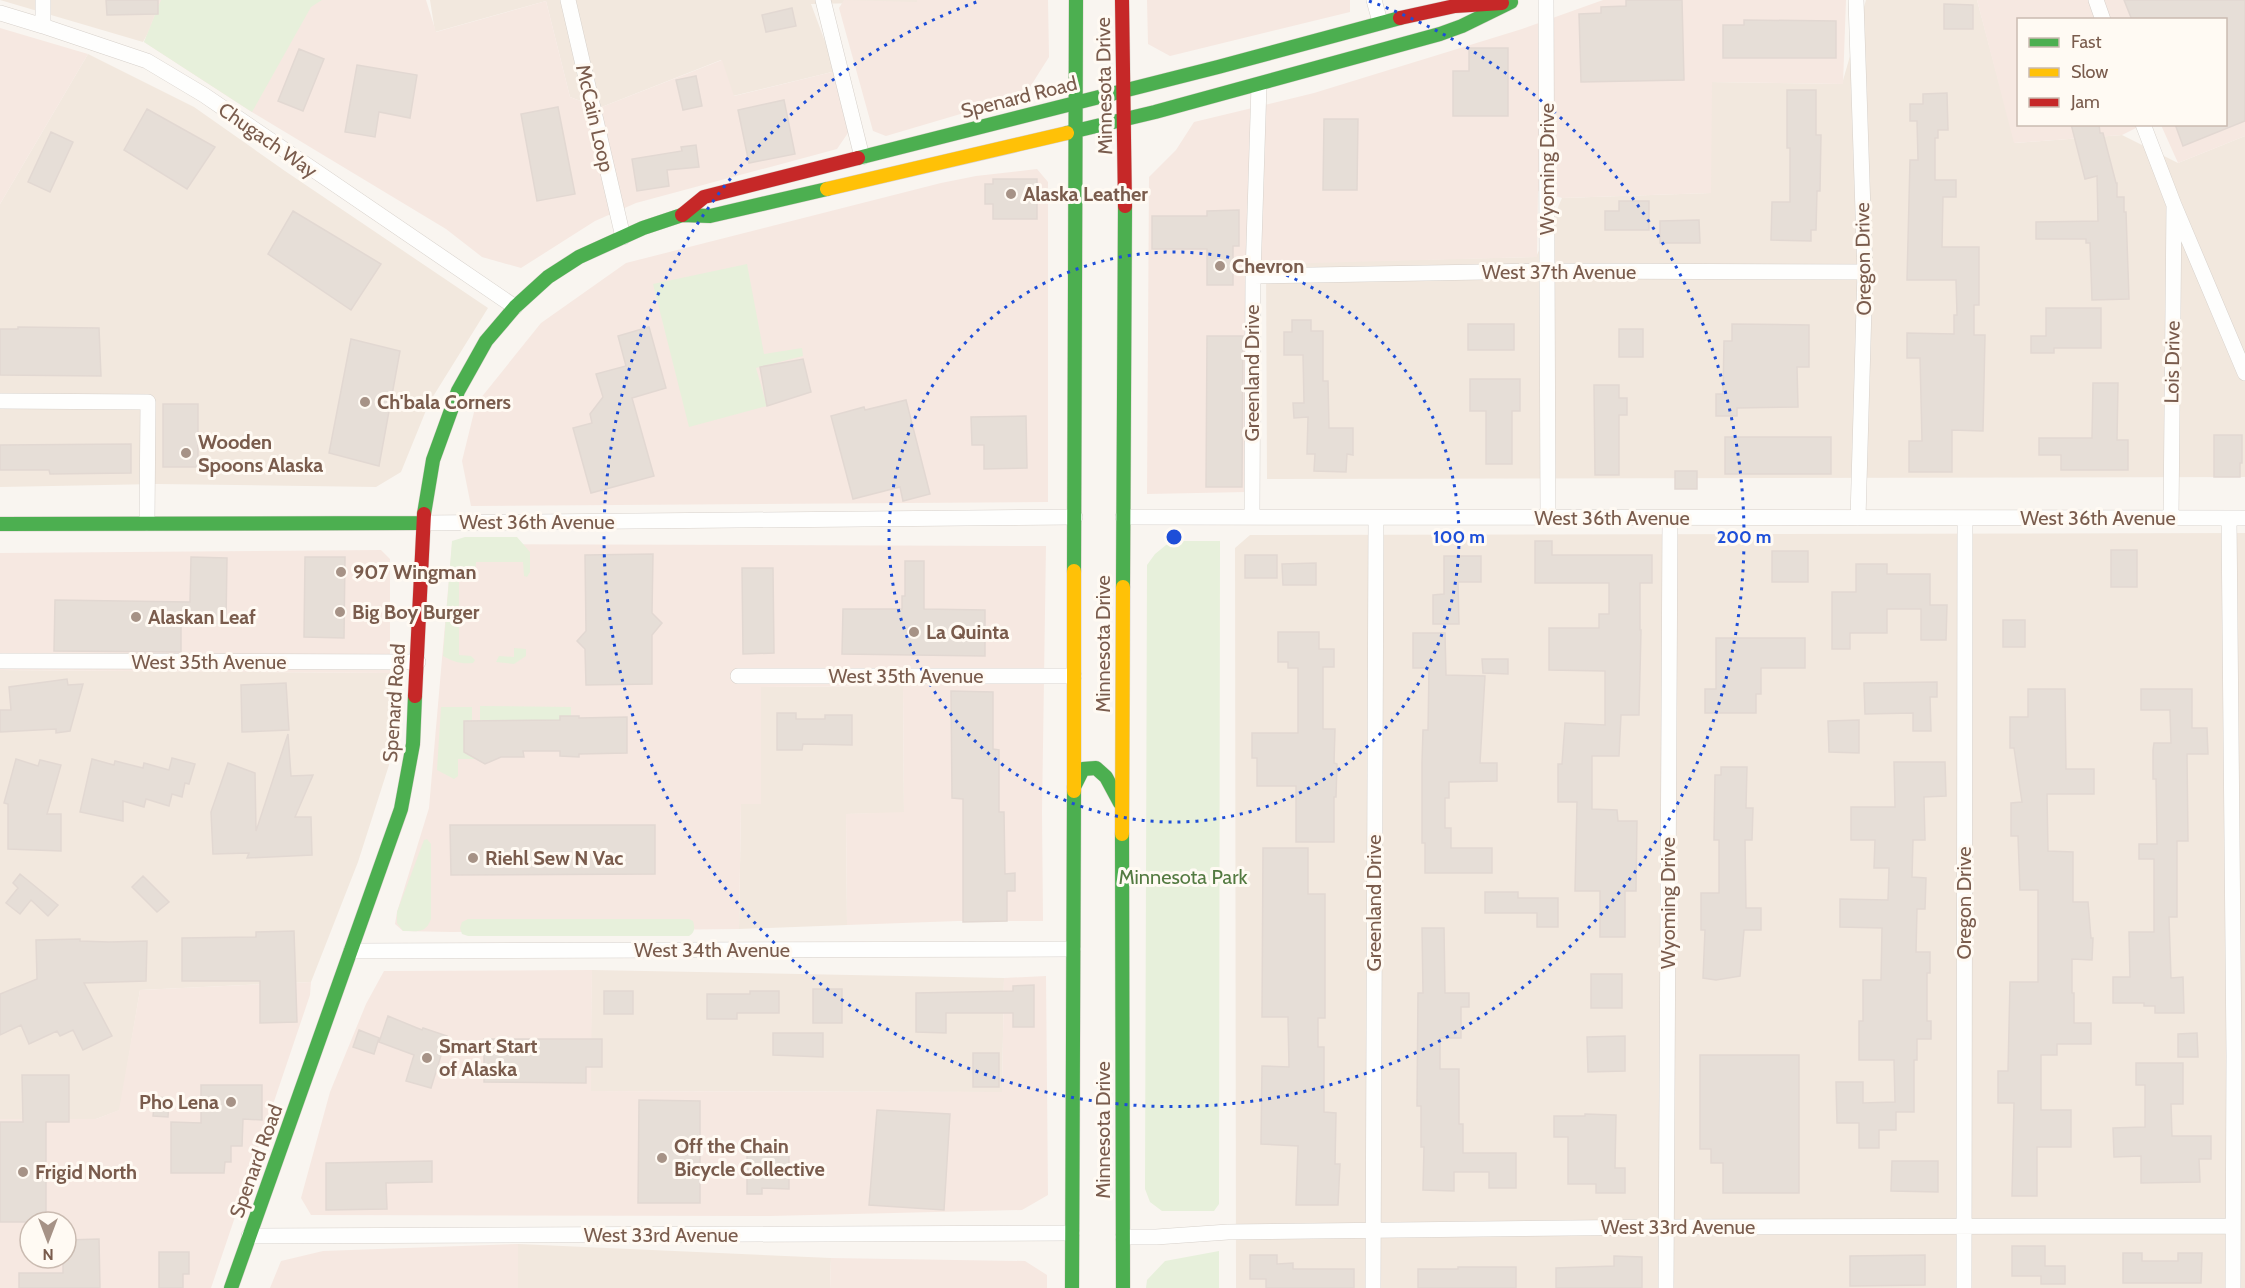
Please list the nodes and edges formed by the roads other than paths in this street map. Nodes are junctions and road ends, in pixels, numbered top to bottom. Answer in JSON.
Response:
{"nodes":[{"id":1,"x":43,"y":0,"type":"edge"},
{"id":2,"x":568,"y":0,"type":"edge"},
{"id":3,"x":823,"y":0,"type":"edge"},
{"id":4,"x":1076,"y":0,"type":"edge"},
{"id":5,"x":1122,"y":0,"type":"edge"},
{"id":6,"x":1374,"y":0,"type":"edge"},
{"id":7,"x":1546,"y":0,"type":"edge"},
{"id":8,"x":1856,"y":0,"type":"edge"},
{"id":9,"x":2096,"y":0,"type":"edge"},
{"id":10,"x":1515,"y":1,"type":"edge"},
{"id":11,"x":0,"y":13,"type":"edge"},
{"id":12,"x":2102,"y":18,"type":"edge"},
{"id":13,"x":1380,"y":22,"type":"junction"},
{"id":14,"x":43,"y":26,"type":"junction"},
{"id":15,"x":1259,"y":85,"type":"junction"},
{"id":16,"x":1124,"y":90,"type":"junction"},
{"id":17,"x":1076,"y":103,"type":"junction"},
{"id":18,"x":1125,"y":119,"type":"junction"},
{"id":19,"x":2145,"y":126,"type":"edge"},
{"id":20,"x":1077,"y":130,"type":"junction"},
{"id":21,"x":862,"y":157,"type":"junction"},
{"id":22,"x":2174,"y":205,"type":"junction"},
{"id":23,"x":682,"y":215,"type":"junction"},
{"id":24,"x":623,"y":237,"type":"junction"},
{"id":25,"x":1548,"y":272,"type":"junction"},
{"id":26,"x":1865,"y":272,"type":"junction"},
{"id":27,"x":1253,"y":276,"type":"junction"},
{"id":28,"x":515,"y":307,"type":"junction"},
{"id":29,"x":2245,"y":373,"type":"edge"},
{"id":30,"x":0,"y":401,"type":"edge"},
{"id":31,"x":1075,"y":517,"type":"junction"},
{"id":32,"x":1123,"y":517,"type":"junction"},
{"id":33,"x":1252,"y":517,"type":"junction"},
{"id":34,"x":1376,"y":518,"type":"junction"},
{"id":35,"x":1548,"y":518,"type":"junction"},
{"id":36,"x":1670,"y":518,"type":"junction"},
{"id":37,"x":1858,"y":518,"type":"junction"},
{"id":38,"x":1965,"y":518,"type":"junction"},
{"id":39,"x":2171,"y":518,"type":"junction"},
{"id":40,"x":2237,"y":518,"type":"edge"},
{"id":41,"x":147,"y":523,"type":"junction"},
{"id":42,"x":423,"y":523,"type":"junction"},
{"id":43,"x":0,"y":524,"type":"edge"},
{"id":44,"x":0,"y":661,"type":"edge"},
{"id":45,"x":418,"y":662,"type":"junction"},
{"id":46,"x":738,"y":676,"type":"dead end"},
{"id":47,"x":1074,"y":676,"type":"junction"},
{"id":48,"x":1074,"y":787,"type":"junction"},
{"id":49,"x":1122,"y":806,"type":"junction"},
{"id":50,"x":1073,"y":949,"type":"junction"},
{"id":51,"x":351,"y":951,"type":"junction"},
{"id":52,"x":2240,"y":1055,"type":"edge"},
{"id":53,"x":1964,"y":1226,"type":"junction"},
{"id":54,"x":2233,"y":1226,"type":"junction"},
{"id":55,"x":1665,"y":1227,"type":"junction"},
{"id":56,"x":1373,"y":1231,"type":"junction"},
{"id":57,"x":1072,"y":1233,"type":"junction"},
{"id":58,"x":249,"y":1236,"type":"junction"},
{"id":59,"x":1123,"y":1237,"type":"junction"},
{"id":60,"x":231,"y":1288,"type":"edge"},
{"id":61,"x":1072,"y":1288,"type":"edge"},
{"id":62,"x":1123,"y":1288,"type":"edge"},
{"id":63,"x":1373,"y":1288,"type":"edge"},
{"id":64,"x":1666,"y":1288,"type":"edge"},
{"id":65,"x":1964,"y":1288,"type":"edge"},
{"id":66,"x":2233,"y":1288,"type":"edge"}],
"edges":[{"from":1,"to":14,"type":"street"},
{"from":2,"to":24,"type":"street","name":"McCain Loop"},
{"from":3,"to":21,"type":"street"},
{"from":4,"to":17,"type":"main road","name":"Minnesota Drive"},
{"from":5,"to":16,"type":"main road","name":"Minnesota Drive"},
{"from":6,"to":13,"type":"street"},
{"from":7,"to":25,"type":"street","name":"Wyoming Drive"},
{"from":8,"to":26,"type":"street","name":"Oregon Drive"},
{"from":9,"to":12,"type":"street"},
{"from":10,"to":13,"type":"main road","name":"Spenard Road"},
{"from":10,"to":15,"type":"main road","name":"Spenard Road"},
{"from":11,"to":14,"type":"street","name":"Chugach Way"},
{"from":13,"to":16,"type":"main road","name":"Spenard Road"},
{"from":14,"to":28,"type":"street","name":"Chugach Way"},
{"from":15,"to":18,"type":"main road","name":"Spenard Road"},
{"from":15,"to":27,"type":"street","name":"Greenland Drive"},
{"from":16,"to":17,"type":"main road","name":"Spenard Road"},
{"from":16,"to":18,"type":"main road","name":"Minnesota Drive"},
{"from":17,"to":20,"type":"main road","name":"Minnesota Drive"},
{"from":17,"to":21,"type":"main road","name":"Spenard Road"},
{"from":18,"to":20,"type":"main road","name":"Spenard Road"},
{"from":18,"to":32,"type":"main road","name":"Minnesota Drive"},
{"from":19,"to":22,"type":"street","name":"Lois Drive"},
{"from":20,"to":23,"type":"main road","name":"Spenard Road"},
{"from":20,"to":31,"type":"main road","name":"Minnesota Drive"},
{"from":21,"to":23,"type":"main road","name":"Spenard Road"},
{"from":22,"to":29,"type":"street","name":"Lois Drive"},
{"from":22,"to":39,"type":"street","name":"Lois Drive"},
{"from":23,"to":24,"type":"main road","name":"Spenard Road"},
{"from":24,"to":28,"type":"main road","name":"Spenard Road"},
{"from":25,"to":26,"type":"street","name":"West 37th Avenue"},
{"from":25,"to":27,"type":"street","name":"West 37th Avenue"},
{"from":25,"to":35,"type":"street","name":"Wyoming Drive"},
{"from":26,"to":37,"type":"street","name":"Oregon Drive"},
{"from":27,"to":33,"type":"street","name":"Greenland Drive"},
{"from":28,"to":42,"type":"main road","name":"Spenard Road"},
{"from":30,"to":41,"type":"street"},
{"from":31,"to":42,"type":"street","name":"West 36th Avenue"},
{"from":31,"to":47,"type":"main road","name":"Minnesota Drive"},
{"from":32,"to":33,"type":"street","name":"West 36th Avenue"},
{"from":32,"to":49,"type":"main road","name":"Minnesota Drive"},
{"from":33,"to":34,"type":"street","name":"West 36th Avenue"},
{"from":34,"to":35,"type":"street","name":"West 36th Avenue"},
{"from":34,"to":56,"type":"street","name":"Greenland Drive"},
{"from":35,"to":36,"type":"street","name":"West 36th Avenue"},
{"from":36,"to":37,"type":"street","name":"West 36th Avenue"},
{"from":36,"to":55,"type":"street","name":"Wyoming Drive"},
{"from":37,"to":38,"type":"street","name":"West 36th Avenue"},
{"from":38,"to":39,"type":"street","name":"West 36th Avenue"},
{"from":38,"to":53,"type":"street","name":"Oregon Drive"},
{"from":39,"to":40,"type":"street","name":"West 36th Avenue"},
{"from":40,"to":52,"type":"street"},
{"from":41,"to":42,"type":"main road","name":"West 36th Avenue"},
{"from":41,"to":43,"type":"main road","name":"West 36th Avenue"},
{"from":42,"to":45,"type":"main road","name":"Spenard Road"},
{"from":44,"to":45,"type":"street","name":"West 35th Avenue"},
{"from":45,"to":51,"type":"main road","name":"Spenard Road"},
{"from":46,"to":47,"type":"street","name":"West 35th Avenue"},
{"from":47,"to":48,"type":"main road","name":"Minnesota Drive"},
{"from":48,"to":49,"type":"main road"},
{"from":48,"to":50,"type":"main road","name":"Minnesota Drive"},
{"from":49,"to":59,"type":"main road","name":"Minnesota Drive"},
{"from":50,"to":51,"type":"street","name":"West 34th Avenue"},
{"from":50,"to":57,"type":"main road","name":"Minnesota Drive"},
{"from":51,"to":58,"type":"main road","name":"Spenard Road"},
{"from":52,"to":54,"type":"street"},
{"from":53,"to":54,"type":"street","name":"West 33rd Avenue"},
{"from":53,"to":55,"type":"street","name":"West 33rd Avenue"},
{"from":53,"to":65,"type":"street","name":"Oregon Drive"},
{"from":54,"to":66,"type":"street"},
{"from":55,"to":56,"type":"street","name":"West 33rd Avenue"},
{"from":55,"to":64,"type":"street","name":"Wyoming Drive"},
{"from":56,"to":59,"type":"street","name":"West 33rd Avenue"},
{"from":56,"to":63,"type":"street","name":"Greenland Drive"},
{"from":57,"to":58,"type":"street","name":"West 33rd Avenue"},
{"from":57,"to":61,"type":"main road","name":"Minnesota Drive"},
{"from":58,"to":60,"type":"main road","name":"Spenard Road"},
{"from":59,"to":62,"type":"main road","name":"Minnesota Drive"}]}
